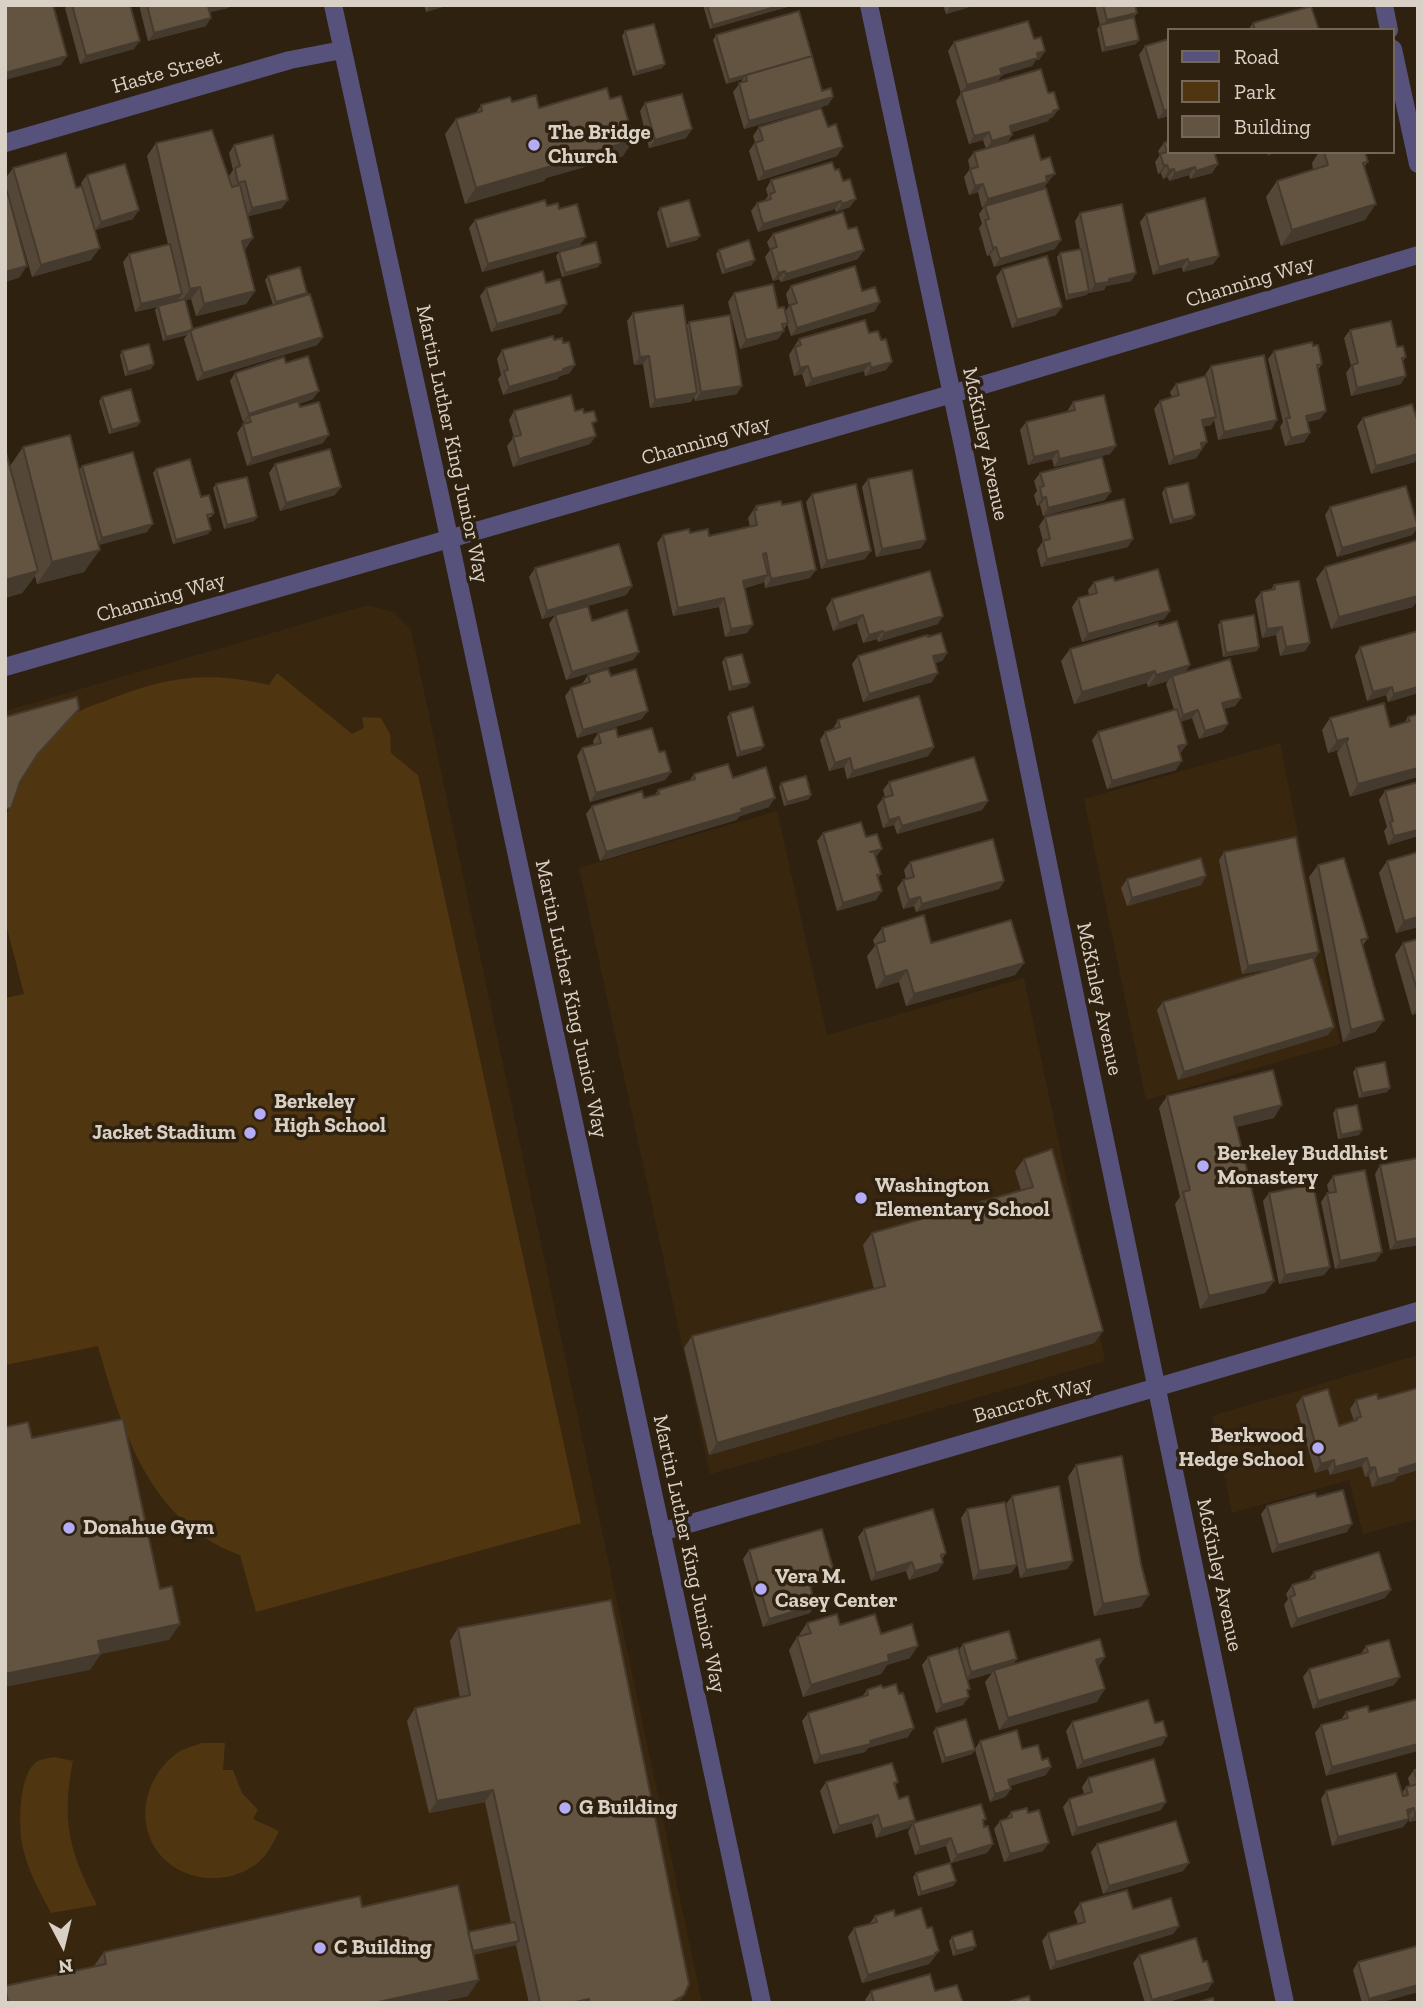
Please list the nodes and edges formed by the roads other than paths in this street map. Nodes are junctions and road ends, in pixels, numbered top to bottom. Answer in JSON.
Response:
{"nodes":[{"id":1,"x":333,"y":5,"type":"edge"},
{"id":2,"x":869,"y":5,"type":"edge"},
{"id":3,"x":1384,"y":5,"type":"edge"},
{"id":4,"x":1389,"y":28,"type":"edge"},
{"id":5,"x":342,"y":50,"type":"junction"},
{"id":6,"x":1395,"y":58,"type":"edge"},
{"id":7,"x":5,"y":144,"type":"edge"},
{"id":8,"x":1418,"y":164,"type":"edge"},
{"id":9,"x":1418,"y":255,"type":"edge"},
{"id":10,"x":951,"y":394,"type":"junction"},
{"id":11,"x":449,"y":539,"type":"junction"},
{"id":12,"x":5,"y":667,"type":"edge"},
{"id":13,"x":1418,"y":1311,"type":"edge"},
{"id":14,"x":1157,"y":1388,"type":"junction"},
{"id":15,"x":661,"y":1532,"type":"junction"},
{"id":16,"x":762,"y":2003,"type":"edge"},
{"id":17,"x":1285,"y":2003,"type":"edge"}],
"edges":[{"from":1,"to":5,"type":"street","name":"Martin Luther King Junior Way"},
{"from":2,"to":10,"type":"street","name":"McKinley Avenue"},
{"from":3,"to":4,"type":"street"},
{"from":5,"to":7,"type":"street","name":"Haste Street"},
{"from":5,"to":11,"type":"street","name":"Martin Luther King Junior Way"},
{"from":6,"to":8,"type":"street"},
{"from":9,"to":10,"type":"street","name":"Channing Way"},
{"from":10,"to":11,"type":"street","name":"Channing Way"},
{"from":10,"to":14,"type":"street","name":"McKinley Avenue"},
{"from":11,"to":12,"type":"street","name":"Channing Way"},
{"from":11,"to":15,"type":"street","name":"Martin Luther King Junior Way"},
{"from":13,"to":14,"type":"street","name":"Bancroft Way"},
{"from":14,"to":15,"type":"street","name":"Bancroft Way"},
{"from":14,"to":17,"type":"street","name":"McKinley Avenue"},
{"from":15,"to":16,"type":"street","name":"Martin Luther King Junior Way"}]}
